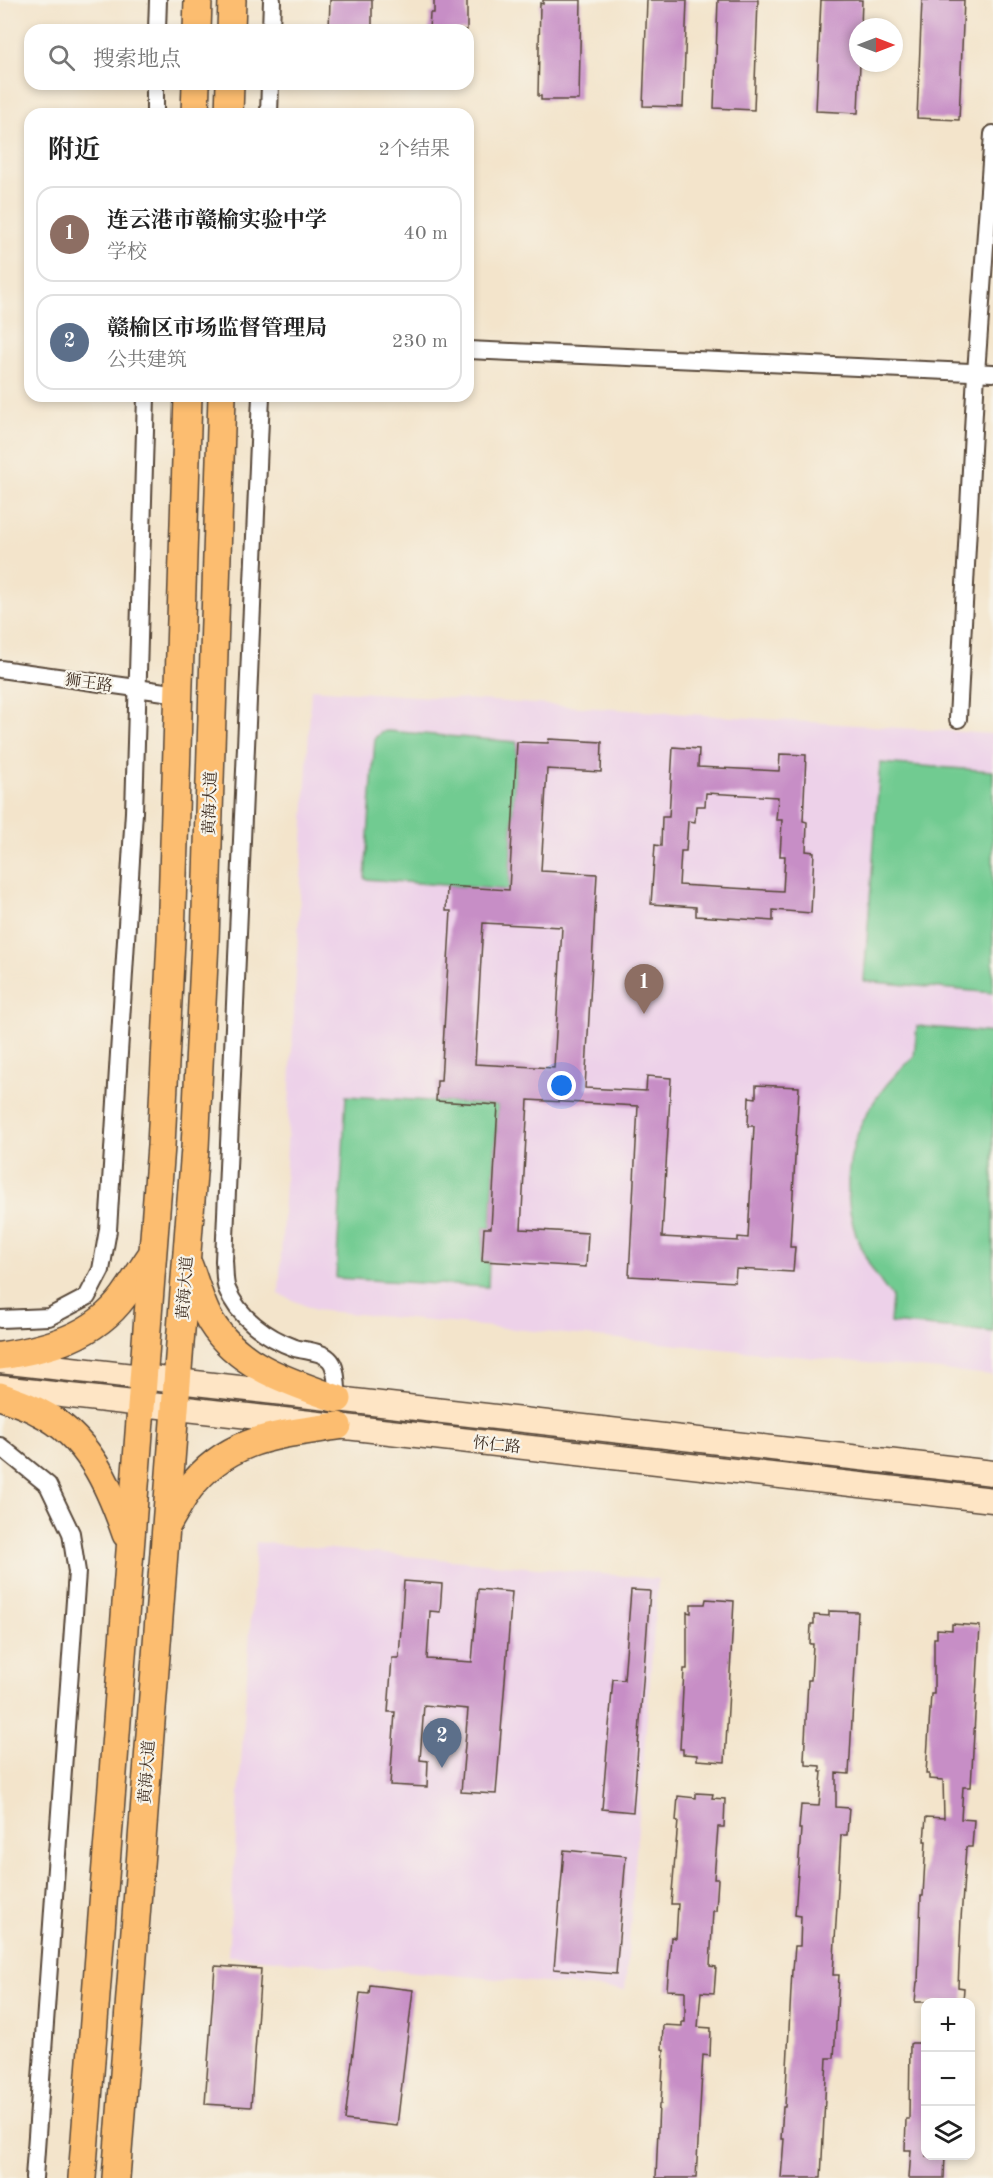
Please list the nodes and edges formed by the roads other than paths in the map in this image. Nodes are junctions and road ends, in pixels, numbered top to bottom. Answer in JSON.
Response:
{"nodes":[{"id":1,"x":158,"y":0,"type":"edge"},
{"id":2,"x":198,"y":0,"type":"edge"},
{"id":3,"x":232,"y":0,"type":"edge"},
{"id":4,"x":272,"y":0,"type":"edge"},
{"id":5,"x":157,"y":24,"type":"edge"},
{"id":6,"x":197,"y":24,"type":"edge"},
{"id":7,"x":231,"y":24,"type":"edge"},
{"id":8,"x":271,"y":24,"type":"edge"},
{"id":9,"x":155,"y":90,"type":"edge"},
{"id":10,"x":196,"y":90,"type":"edge"},
{"id":11,"x":230,"y":90,"type":"edge"},
{"id":12,"x":270,"y":90,"type":"edge"},
{"id":13,"x":155,"y":108,"type":"edge"},
{"id":14,"x":195,"y":108,"type":"edge"},
{"id":15,"x":229,"y":108,"type":"edge"},
{"id":16,"x":269,"y":108,"type":"edge"},
{"id":17,"x":993,"y":134,"type":"edge"},
{"id":18,"x":474,"y":350,"type":"edge"},
{"id":19,"x":976,"y":373,"type":"junction"},
{"id":20,"x":993,"y":373,"type":"edge"},
{"id":21,"x":146,"y":402,"type":"edge"},
{"id":22,"x":188,"y":402,"type":"edge"},
{"id":23,"x":222,"y":402,"type":"edge"},
{"id":24,"x":261,"y":402,"type":"edge"},
{"id":25,"x":0,"y":669,"type":"edge"},
{"id":26,"x":138,"y":688,"type":"junction"},
{"id":27,"x":179,"y":694,"type":"junction"},
{"id":28,"x":958,"y":719,"type":"dead end"},
{"id":29,"x":152,"y":1254,"type":"junction"},
{"id":30,"x":186,"y":1258,"type":"junction"},
{"id":31,"x":0,"y":1319,"type":"edge"},
{"id":32,"x":0,"y":1356,"type":"edge"},
{"id":33,"x":0,"y":1361,"type":"edge"},
{"id":34,"x":0,"y":1388,"type":"edge"},
{"id":35,"x":142,"y":1390,"type":"junction"},
{"id":36,"x":175,"y":1394,"type":"junction"},
{"id":37,"x":0,"y":1396,"type":"edge"},
{"id":38,"x":338,"y":1399,"type":"junction"},
{"id":39,"x":338,"y":1426,"type":"junction"},
{"id":40,"x":0,"y":1446,"type":"edge"},
{"id":41,"x":993,"y":1473,"type":"edge"},
{"id":42,"x":993,"y":1500,"type":"edge"},
{"id":43,"x":165,"y":1528,"type":"junction"},
{"id":44,"x":130,"y":1545,"type":"junction"},
{"id":45,"x":34,"y":2178,"type":"edge"},
{"id":46,"x":82,"y":2178,"type":"edge"},
{"id":47,"x":116,"y":2178,"type":"edge"}],
"edges":[{"from":1,"to":5,"type":"street"},
{"from":2,"to":6,"type":"main road"},
{"from":3,"to":7,"type":"main road"},
{"from":4,"to":8,"type":"street"},
{"from":9,"to":13,"type":"street"},
{"from":10,"to":14,"type":"main road"},
{"from":11,"to":15,"type":"main road"},
{"from":12,"to":16,"type":"street"},
{"from":17,"to":19,"type":"street"},
{"from":18,"to":19,"type":"street"},
{"from":19,"to":20,"type":"street"},
{"from":19,"to":28,"type":"street"},
{"from":21,"to":26,"type":"street"},
{"from":22,"to":27,"type":"main road","name":"黄海大道"},
{"from":23,"to":30,"type":"main road","name":"黄海大道"},
{"from":24,"to":38,"type":"street"},
{"from":25,"to":26,"type":"street","name":"狮王路"},
{"from":26,"to":27,"type":"street","name":"狮王路"},
{"from":26,"to":31,"type":"street"},
{"from":27,"to":29,"type":"main road","name":"黄海大道"},
{"from":29,"to":32,"type":"main road"},
{"from":29,"to":35,"type":"main road","name":"黄海大道"},
{"from":30,"to":36,"type":"main road","name":"黄海大道"},
{"from":30,"to":38,"type":"main road"},
{"from":33,"to":35,"type":"main road","name":"怀仁路"},
{"from":34,"to":35,"type":"main road","name":"怀仁路"},
{"from":35,"to":36,"type":"main road","name":"怀仁路"},
{"from":35,"to":44,"type":"main road","name":"黄海大道"},
{"from":36,"to":38,"type":"main road","name":"怀仁路"},
{"from":36,"to":39,"type":"main road","name":"怀仁路"},
{"from":36,"to":43,"type":"main road","name":"黄海大道"},
{"from":37,"to":44,"type":"main road"},
{"from":38,"to":41,"type":"main road","name":"怀仁路"},
{"from":39,"to":42,"type":"main road","name":"怀仁路"},
{"from":39,"to":43,"type":"main road"},
{"from":40,"to":45,"type":"street"},
{"from":43,"to":47,"type":"main road","name":"黄海大道"},
{"from":44,"to":46,"type":"main road","name":"黄海大道"}]}
